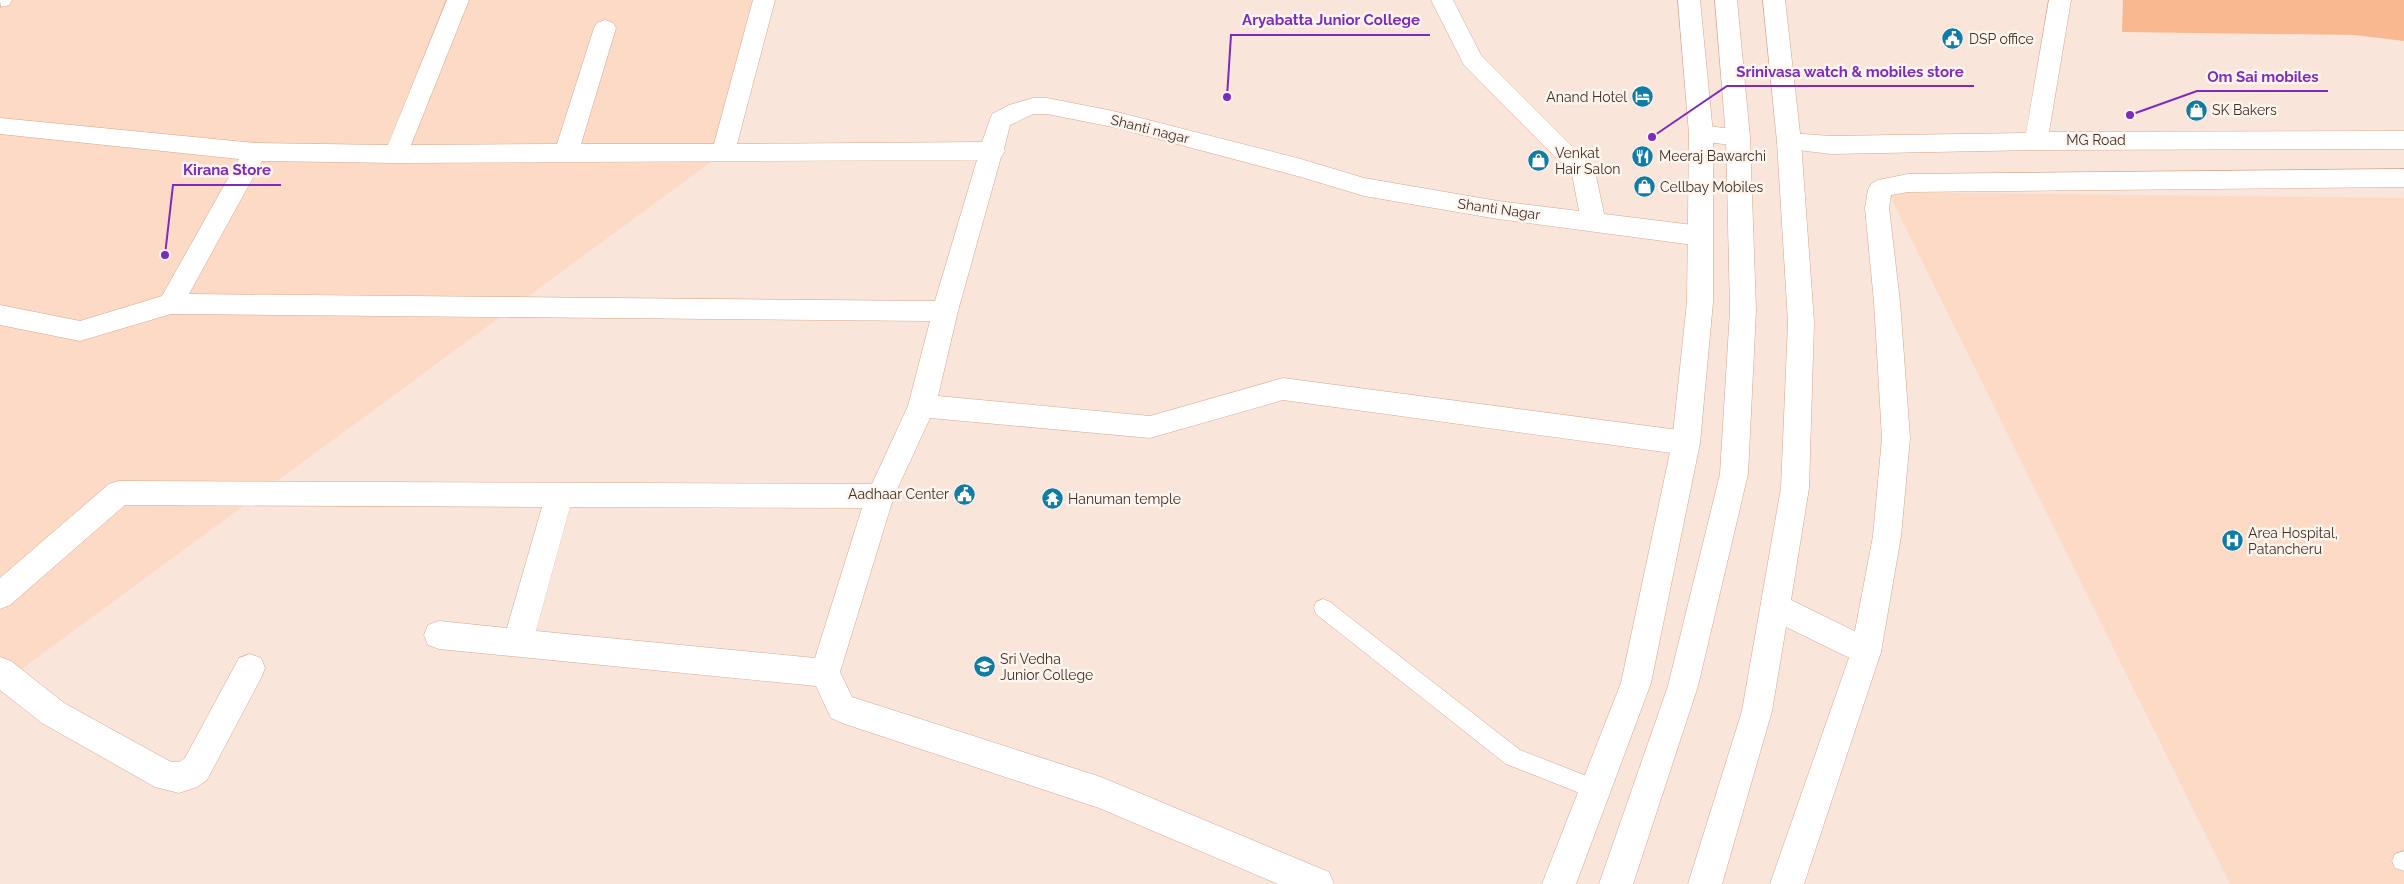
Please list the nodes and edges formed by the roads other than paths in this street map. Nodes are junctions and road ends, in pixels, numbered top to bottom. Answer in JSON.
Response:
{"nodes":[{"id":1,"x":458,"y":0,"type":"edge"},
{"id":2,"x":764,"y":0,"type":"edge"},
{"id":3,"x":1442,"y":0,"type":"edge"},
{"id":4,"x":1689,"y":0,"type":"edge"},
{"id":5,"x":1726,"y":0,"type":"edge"},
{"id":6,"x":1774,"y":0,"type":"edge"},
{"id":7,"x":2060,"y":0,"type":"edge"},
{"id":8,"x":605,"y":28,"type":"dead end"},
{"id":9,"x":0,"y":126,"type":"edge"},
{"id":10,"x":1701,"y":134,"type":"junction"},
{"id":11,"x":1738,"y":137,"type":"junction"},
{"id":12,"x":2036,"y":140,"type":"junction"},
{"id":13,"x":2404,"y":140,"type":"edge"},
{"id":14,"x":1789,"y":142,"type":"junction"},
{"id":15,"x":993,"y":150,"type":"junction"},
{"id":16,"x":255,"y":152,"type":"junction"},
{"id":17,"x":723,"y":152,"type":"junction"},
{"id":18,"x":566,"y":153,"type":"junction"},
{"id":19,"x":396,"y":154,"type":"junction"},
{"id":20,"x":1301,"y":168,"type":"joint"},
{"id":21,"x":2404,"y":178,"type":"edge"},
{"id":22,"x":1593,"y":222,"type":"junction"},
{"id":23,"x":1701,"y":236,"type":"junction"},
{"id":24,"x":170,"y":304,"type":"junction"},
{"id":25,"x":946,"y":311,"type":"junction"},
{"id":26,"x":0,"y":315,"type":"edge"},
{"id":27,"x":922,"y":406,"type":"junction"},
{"id":28,"x":1686,"y":443,"type":"junction"},
{"id":29,"x":559,"y":494,"type":"junction"},
{"id":30,"x":880,"y":496,"type":"junction"},
{"id":31,"x":0,"y":596,"type":"edge"},
{"id":32,"x":1776,"y":607,"type":"junction"},
{"id":33,"x":1323,"y":608,"type":"dead end"},
{"id":34,"x":439,"y":635,"type":"dead end"},
{"id":35,"x":518,"y":642,"type":"junction"},
{"id":36,"x":1866,"y":652,"type":"junction"},
{"id":37,"x":250,"y":668,"type":"dead end"},
{"id":38,"x":0,"y":671,"type":"edge"},
{"id":39,"x":825,"y":673,"type":"junction"},
{"id":40,"x":1595,"y":789,"type":"junction"},
{"id":41,"x":1317,"y":884,"type":"edge"},
{"id":42,"x":1559,"y":884,"type":"edge"},
{"id":43,"x":1616,"y":884,"type":"edge"},
{"id":44,"x":1705,"y":884,"type":"edge"},
{"id":45,"x":1787,"y":884,"type":"edge"}],
"edges":[{"from":1,"to":19,"type":"main road"},
{"from":2,"to":17,"type":"main road"},
{"from":3,"to":22,"type":"main road"},
{"from":4,"to":10,"type":"main road"},
{"from":5,"to":11,"type":"main road"},
{"from":6,"to":14,"type":"main road"},
{"from":7,"to":12,"type":"main road"},
{"from":8,"to":18,"type":"main road"},
{"from":9,"to":16,"type":"main road"},
{"from":10,"to":11,"type":"main road"},
{"from":10,"to":23,"type":"main road"},
{"from":11,"to":43,"type":"main road"},
{"from":12,"to":13,"type":"main road","name":"MG Road"},
{"from":12,"to":14,"type":"main road","name":"MG Road"},
{"from":14,"to":32,"type":"main road"},
{"from":15,"to":17,"type":"main road"},
{"from":15,"to":20,"type":"main road","name":"Shanti nagar"},
{"from":15,"to":25,"type":"main road"},
{"from":16,"to":19,"type":"main road"},
{"from":16,"to":24,"type":"main road"},
{"from":17,"to":18,"type":"main road"},
{"from":18,"to":19,"type":"main road"},
{"from":20,"to":22,"type":"main road","name":"Shanti Nagar"},
{"from":21,"to":36,"type":"main road"},
{"from":22,"to":23,"type":"main road","name":"Shanti Nagar"},
{"from":23,"to":28,"type":"main road"},
{"from":24,"to":25,"type":"main road"},
{"from":24,"to":26,"type":"main road"},
{"from":25,"to":27,"type":"main road"},
{"from":27,"to":28,"type":"main road"},
{"from":27,"to":30,"type":"main road"},
{"from":28,"to":40,"type":"main road"},
{"from":29,"to":30,"type":"main road"},
{"from":29,"to":31,"type":"main road"},
{"from":29,"to":35,"type":"main road"},
{"from":30,"to":39,"type":"main road"},
{"from":32,"to":36,"type":"main road"},
{"from":32,"to":44,"type":"main road"},
{"from":33,"to":40,"type":"lane"},
{"from":34,"to":35,"type":"main road"},
{"from":35,"to":39,"type":"main road"},
{"from":36,"to":45,"type":"main road"},
{"from":37,"to":38,"type":"main road"},
{"from":39,"to":41,"type":"main road"},
{"from":40,"to":42,"type":"main road"}]}
